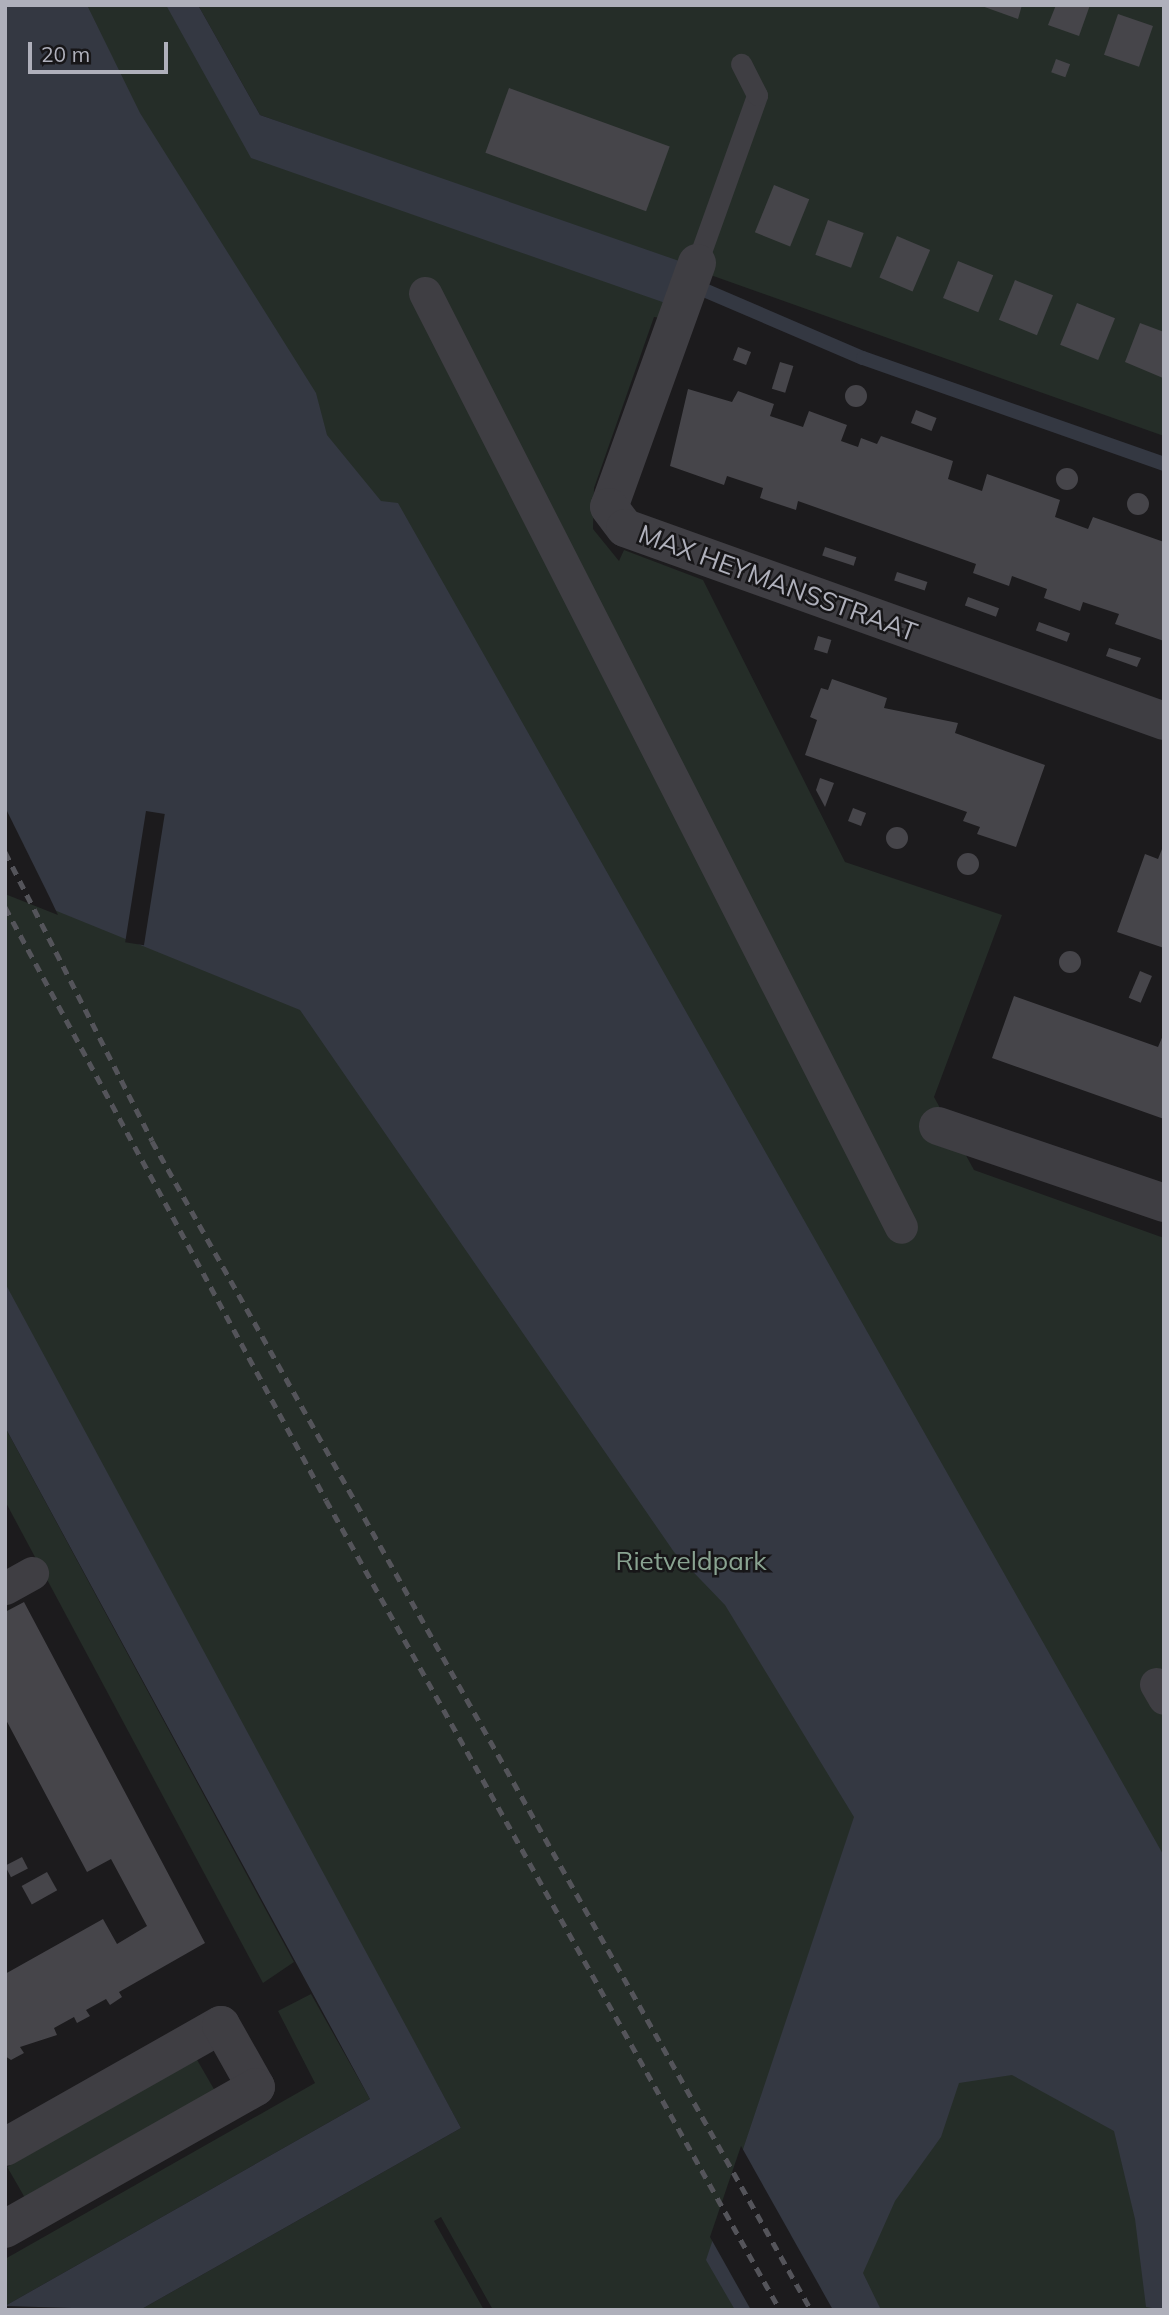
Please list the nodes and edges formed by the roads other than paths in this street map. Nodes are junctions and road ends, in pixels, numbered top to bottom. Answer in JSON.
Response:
{"nodes":[{"id":1,"x":741,"y":64,"type":"dead end"},
{"id":2,"x":697,"y":264,"type":"joint"},
{"id":3,"x":425,"y":293,"type":"dead end"},
{"id":4,"x":1164,"y":721,"type":"edge"},
{"id":5,"x":939,"y":1126,"type":"dead end"},
{"id":6,"x":1164,"y":1203,"type":"edge"},
{"id":7,"x":901,"y":1227,"type":"dead end"},
{"id":8,"x":5,"y":2147,"type":"edge"},
{"id":9,"x":5,"y":2229,"type":"edge"}],
"edges":[{"from":1,"to":2,"type":"lane","name":"MAX HEYMANSSTRAAT"},
{"from":2,"to":4,"type":"street","name":"MAX HEYMANSSTRAAT"},
{"from":3,"to":7,"type":"street"},
{"from":5,"to":6,"type":"street"},
{"from":8,"to":9,"type":"street"}]}
